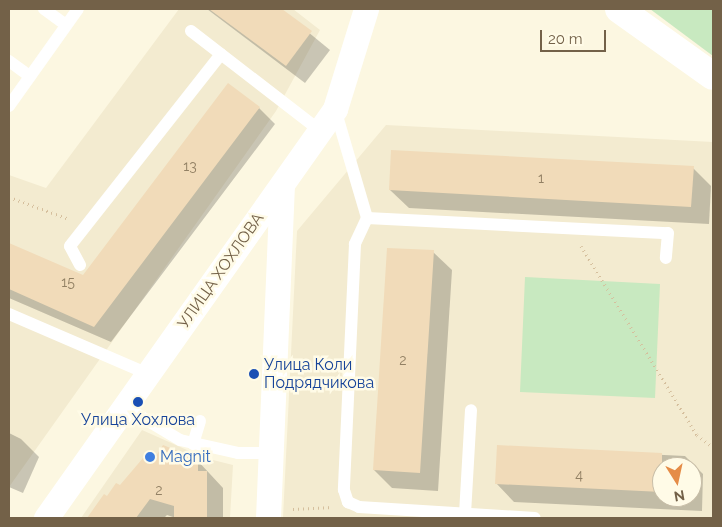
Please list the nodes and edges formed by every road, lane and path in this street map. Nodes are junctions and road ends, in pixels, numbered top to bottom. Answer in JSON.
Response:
{"nodes":[{"id":1,"x":44,"y":9,"type":"edge"},
{"id":2,"x":78,"y":9,"type":"edge"},
{"id":3,"x":366,"y":9,"type":"edge"},
{"id":4,"x":619,"y":9,"type":"edge"},
{"id":5,"x":66,"y":25,"type":"junction"},
{"id":6,"x":191,"y":31,"type":"dead end"},
{"id":7,"x":221,"y":54,"type":"junction"},
{"id":8,"x":9,"y":61,"type":"edge"},
{"id":9,"x":30,"y":76,"type":"junction"},
{"id":10,"x":713,"y":76,"type":"edge"},
{"id":11,"x":9,"y":106,"type":"edge"},
{"id":12,"x":335,"y":109,"type":"junction"},
{"id":13,"x":319,"y":130,"type":"junction"},
{"id":14,"x":282,"y":186,"type":"junction"},
{"id":15,"x":9,"y":197,"type":"edge"},
{"id":16,"x":367,"y":218,"type":"junction"},
{"id":17,"x":86,"y":226,"type":"junction"},
{"id":18,"x":570,"y":228,"type":"junction"},
{"id":19,"x":235,"y":253,"type":"junction"},
{"id":20,"x":666,"y":258,"type":"dead end"},
{"id":21,"x":80,"y":265,"type":"dead end"},
{"id":22,"x":278,"y":272,"type":"junction"},
{"id":23,"x":9,"y":314,"type":"edge"},
{"id":24,"x":148,"y":374,"type":"junction"},
{"id":25,"x":125,"y":407,"type":"junction"},
{"id":26,"x":471,"y":410,"type":"dead end"},
{"id":27,"x":200,"y":421,"type":"dead end"},
{"id":28,"x":193,"y":444,"type":"junction"},
{"id":29,"x":713,"y":447,"type":"edge"},
{"id":30,"x":271,"y":453,"type":"junction"},
{"id":31,"x":359,"y":507,"type":"junction"},
{"id":32,"x":293,"y":509,"type":"dead end"},
{"id":33,"x":465,"y":514,"type":"junction"},
{"id":34,"x":46,"y":518,"type":"edge"},
{"id":35,"x":268,"y":518,"type":"edge"},
{"id":36,"x":535,"y":518,"type":"edge"}],
"edges":[{"from":1,"to":5,"type":"lane"},
{"from":2,"to":5,"type":"lane"},
{"from":3,"to":12,"type":"street","name":"УЛИЦА ХОХЛОВА"},
{"from":4,"to":10,"type":"street"},
{"from":5,"to":9,"type":"lane"},
{"from":6,"to":7,"type":"lane"},
{"from":7,"to":13,"type":"lane"},
{"from":7,"to":17,"type":"lane"},
{"from":8,"to":9,"type":"lane"},
{"from":9,"to":11,"type":"lane"},
{"from":12,"to":13,"type":"street","name":"УЛИЦА ХОХЛОВА"},
{"from":12,"to":16,"type":"lane"},
{"from":13,"to":14,"type":"street","name":"УЛИЦА ХОХЛОВА"},
{"from":14,"to":19,"type":"street","name":"УЛИЦА ХОХЛОВА"},
{"from":14,"to":22,"type":"street"},
{"from":15,"to":17,"type":"path"},
{"from":16,"to":18,"type":"lane"},
{"from":16,"to":31,"type":"lane"},
{"from":17,"to":21,"type":"lane"},
{"from":18,"to":20,"type":"lane"},
{"from":18,"to":29,"type":"path"},
{"from":19,"to":22,"type":"street"},
{"from":19,"to":24,"type":"street","name":"УЛИЦА ХОХЛОВА"},
{"from":22,"to":30,"type":"street"},
{"from":23,"to":24,"type":"lane"},
{"from":24,"to":25,"type":"street","name":"УЛИЦА ХОХЛОВА"},
{"from":25,"to":28,"type":"lane"},
{"from":25,"to":34,"type":"street","name":"УЛИЦА ХОХЛОВА"},
{"from":26,"to":33,"type":"lane"},
{"from":27,"to":28,"type":"lane"},
{"from":28,"to":30,"type":"lane"},
{"from":30,"to":35,"type":"street"},
{"from":31,"to":32,"type":"path"},
{"from":31,"to":33,"type":"lane"},
{"from":33,"to":36,"type":"lane"}]}
